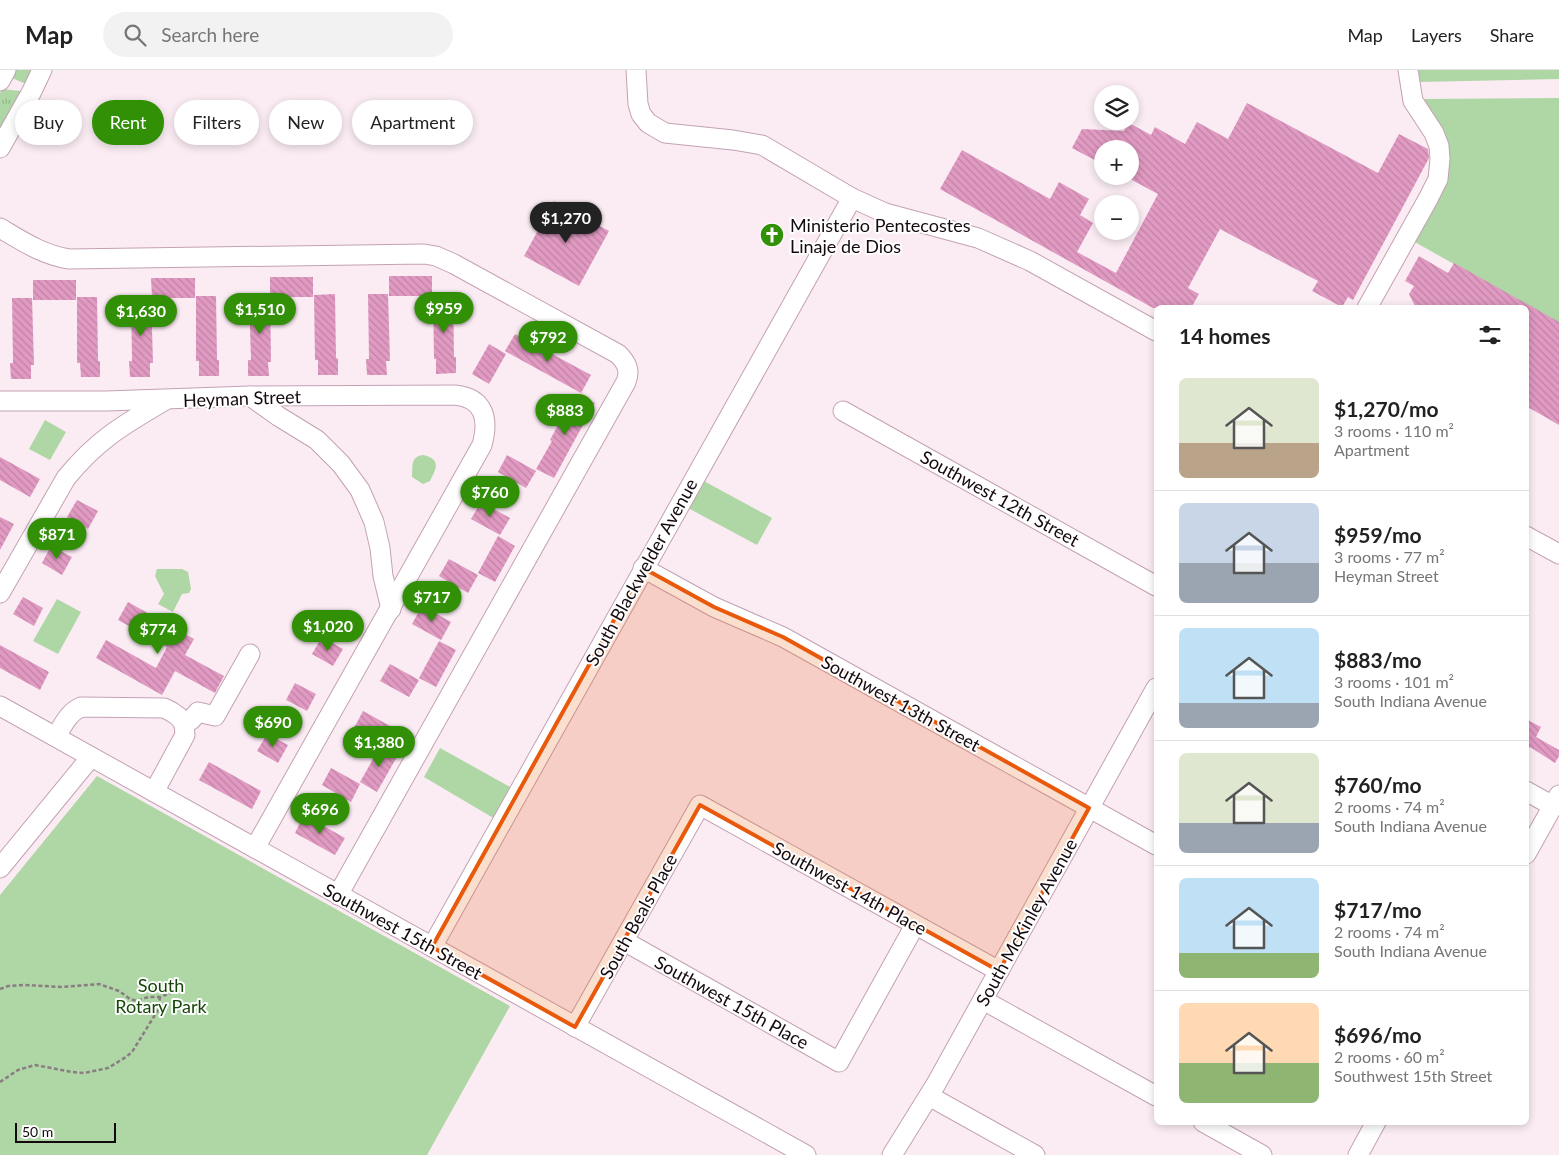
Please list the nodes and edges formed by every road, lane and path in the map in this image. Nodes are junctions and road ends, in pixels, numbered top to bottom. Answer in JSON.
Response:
{"nodes":[{"id":1,"x":6,"y":70,"type":"edge"},
{"id":2,"x":42,"y":70,"type":"edge"},
{"id":3,"x":636,"y":70,"type":"edge"},
{"id":4,"x":1408,"y":70,"type":"edge"},
{"id":5,"x":0,"y":81,"type":"edge"},
{"id":6,"x":0,"y":148,"type":"edge"},
{"id":7,"x":852,"y":198,"type":"junction"},
{"id":8,"x":0,"y":228,"type":"edge"},
{"id":9,"x":1369,"y":305,"type":"edge"},
{"id":10,"x":1154,"y":330,"type":"edge"},
{"id":11,"x":250,"y":396,"type":"junction"},
{"id":12,"x":165,"y":400,"type":"junction"},
{"id":13,"x":0,"y":401,"type":"edge"},
{"id":14,"x":843,"y":411,"type":"dead end"},
{"id":15,"x":1529,"y":538,"type":"edge"},
{"id":16,"x":1559,"y":554,"type":"edge"},
{"id":17,"x":643,"y":568,"type":"junction"},
{"id":18,"x":1154,"y":585,"type":"edge"},
{"id":19,"x":0,"y":593,"type":"edge"},
{"id":20,"x":390,"y":609,"type":"junction"},
{"id":21,"x":250,"y":654,"type":"dead end"},
{"id":22,"x":1154,"y":692,"type":"edge"},
{"id":23,"x":0,"y":706,"type":"edge"},
{"id":24,"x":184,"y":724,"type":"junction"},
{"id":25,"x":56,"y":737,"type":"junction"},
{"id":26,"x":91,"y":757,"type":"junction"},
{"id":27,"x":154,"y":792,"type":"junction"},
{"id":28,"x":1529,"y":792,"type":"edge"},
{"id":29,"x":1556,"y":800,"type":"edge"},
{"id":30,"x":700,"y":805,"type":"joint"},
{"id":31,"x":1089,"y":808,"type":"junction"},
{"id":32,"x":1154,"y":844,"type":"edge"},
{"id":33,"x":255,"y":848,"type":"junction"},
{"id":34,"x":1529,"y":849,"type":"edge"},
{"id":35,"x":0,"y":868,"type":"edge"},
{"id":36,"x":338,"y":895,"type":"junction"},
{"id":37,"x":915,"y":925,"type":"junction"},
{"id":38,"x":624,"y":941,"type":"junction"},
{"id":39,"x":432,"y":947,"type":"junction"},
{"id":40,"x":1000,"y":971,"type":"junction"},
{"id":41,"x":184,"y":988,"type":"dead end"},
{"id":42,"x":0,"y":989,"type":"edge"},
{"id":43,"x":160,"y":997,"type":"junction"},
{"id":44,"x":983,"y":1000,"type":"junction"},
{"id":45,"x":575,"y":1027,"type":"junction"},
{"id":46,"x":0,"y":1082,"type":"edge"},
{"id":47,"x":1154,"y":1095,"type":"edge"},
{"id":48,"x":929,"y":1096,"type":"junction"},
{"id":49,"x":1208,"y":1125,"type":"edge"},
{"id":50,"x":1374,"y":1125,"type":"edge"},
{"id":51,"x":806,"y":1155,"type":"edge"},
{"id":52,"x":892,"y":1155,"type":"edge"},
{"id":53,"x":1035,"y":1155,"type":"edge"},
{"id":54,"x":1262,"y":1155,"type":"edge"},
{"id":55,"x":1358,"y":1155,"type":"edge"}],
"edges":[{"from":1,"to":5,"type":"street"},
{"from":2,"to":6,"type":"street"},
{"from":3,"to":7,"type":"street"},
{"from":4,"to":9,"type":"street"},
{"from":7,"to":10,"type":"street"},
{"from":7,"to":17,"type":"street","name":"South Blackwelder Avenue"},
{"from":8,"to":36,"type":"street"},
{"from":11,"to":12,"type":"street","name":"Heyman Street"},
{"from":11,"to":20,"type":"street"},
{"from":11,"to":20,"type":"street","name":"Heyman Street"},
{"from":12,"to":13,"type":"street","name":"Heyman Street"},
{"from":12,"to":19,"type":"street"},
{"from":14,"to":18,"type":"street","name":"Southwest 12th Street"},
{"from":15,"to":16,"type":"street"},
{"from":17,"to":31,"type":"street","name":"Southwest 13th Street"},
{"from":17,"to":39,"type":"street","name":"South Blackwelder Avenue"},
{"from":20,"to":33,"type":"street"},
{"from":21,"to":24,"type":"street"},
{"from":22,"to":31,"type":"street","name":"South McKinley Avenue"},
{"from":23,"to":25,"type":"street","name":"Southwest 15th Street"},
{"from":24,"to":25,"type":"street"},
{"from":24,"to":27,"type":"street"},
{"from":25,"to":26,"type":"street","name":"Southwest 15th Street"},
{"from":26,"to":27,"type":"street","name":"Southwest 15th Street"},
{"from":26,"to":35,"type":"street"},
{"from":27,"to":33,"type":"street","name":"Southwest 15th Street"},
{"from":28,"to":29,"type":"street"},
{"from":29,"to":34,"type":"street"},
{"from":30,"to":37,"type":"street","name":"Southwest 14th Place"},
{"from":30,"to":38,"type":"street","name":"South Beals Place"},
{"from":31,"to":32,"type":"street","name":"Southwest 13th Street"},
{"from":31,"to":40,"type":"street","name":"South McKinley Avenue"},
{"from":33,"to":36,"type":"street","name":"Southwest 15th Street"},
{"from":36,"to":39,"type":"street","name":"Southwest 15th Street"},
{"from":37,"to":38,"type":"street","name":"Southwest 15th Place"},
{"from":37,"to":40,"type":"street","name":"Southwest 14th Place"},
{"from":38,"to":45,"type":"street","name":"South Beals Place"},
{"from":39,"to":45,"type":"street","name":"Southwest 15th Street"},
{"from":40,"to":44,"type":"street","name":"South McKinley Avenue"},
{"from":41,"to":43,"type":"path"},
{"from":42,"to":43,"type":"path"},
{"from":43,"to":46,"type":"path"},
{"from":44,"to":47,"type":"street"},
{"from":44,"to":48,"type":"street","name":"South McKinley Avenue"},
{"from":45,"to":51,"type":"street","name":"Southwest 15th Street"},
{"from":48,"to":52,"type":"street","name":"South McKinley Avenue"},
{"from":48,"to":53,"type":"street"},
{"from":49,"to":54,"type":"street"},
{"from":50,"to":55,"type":"street"}]}
